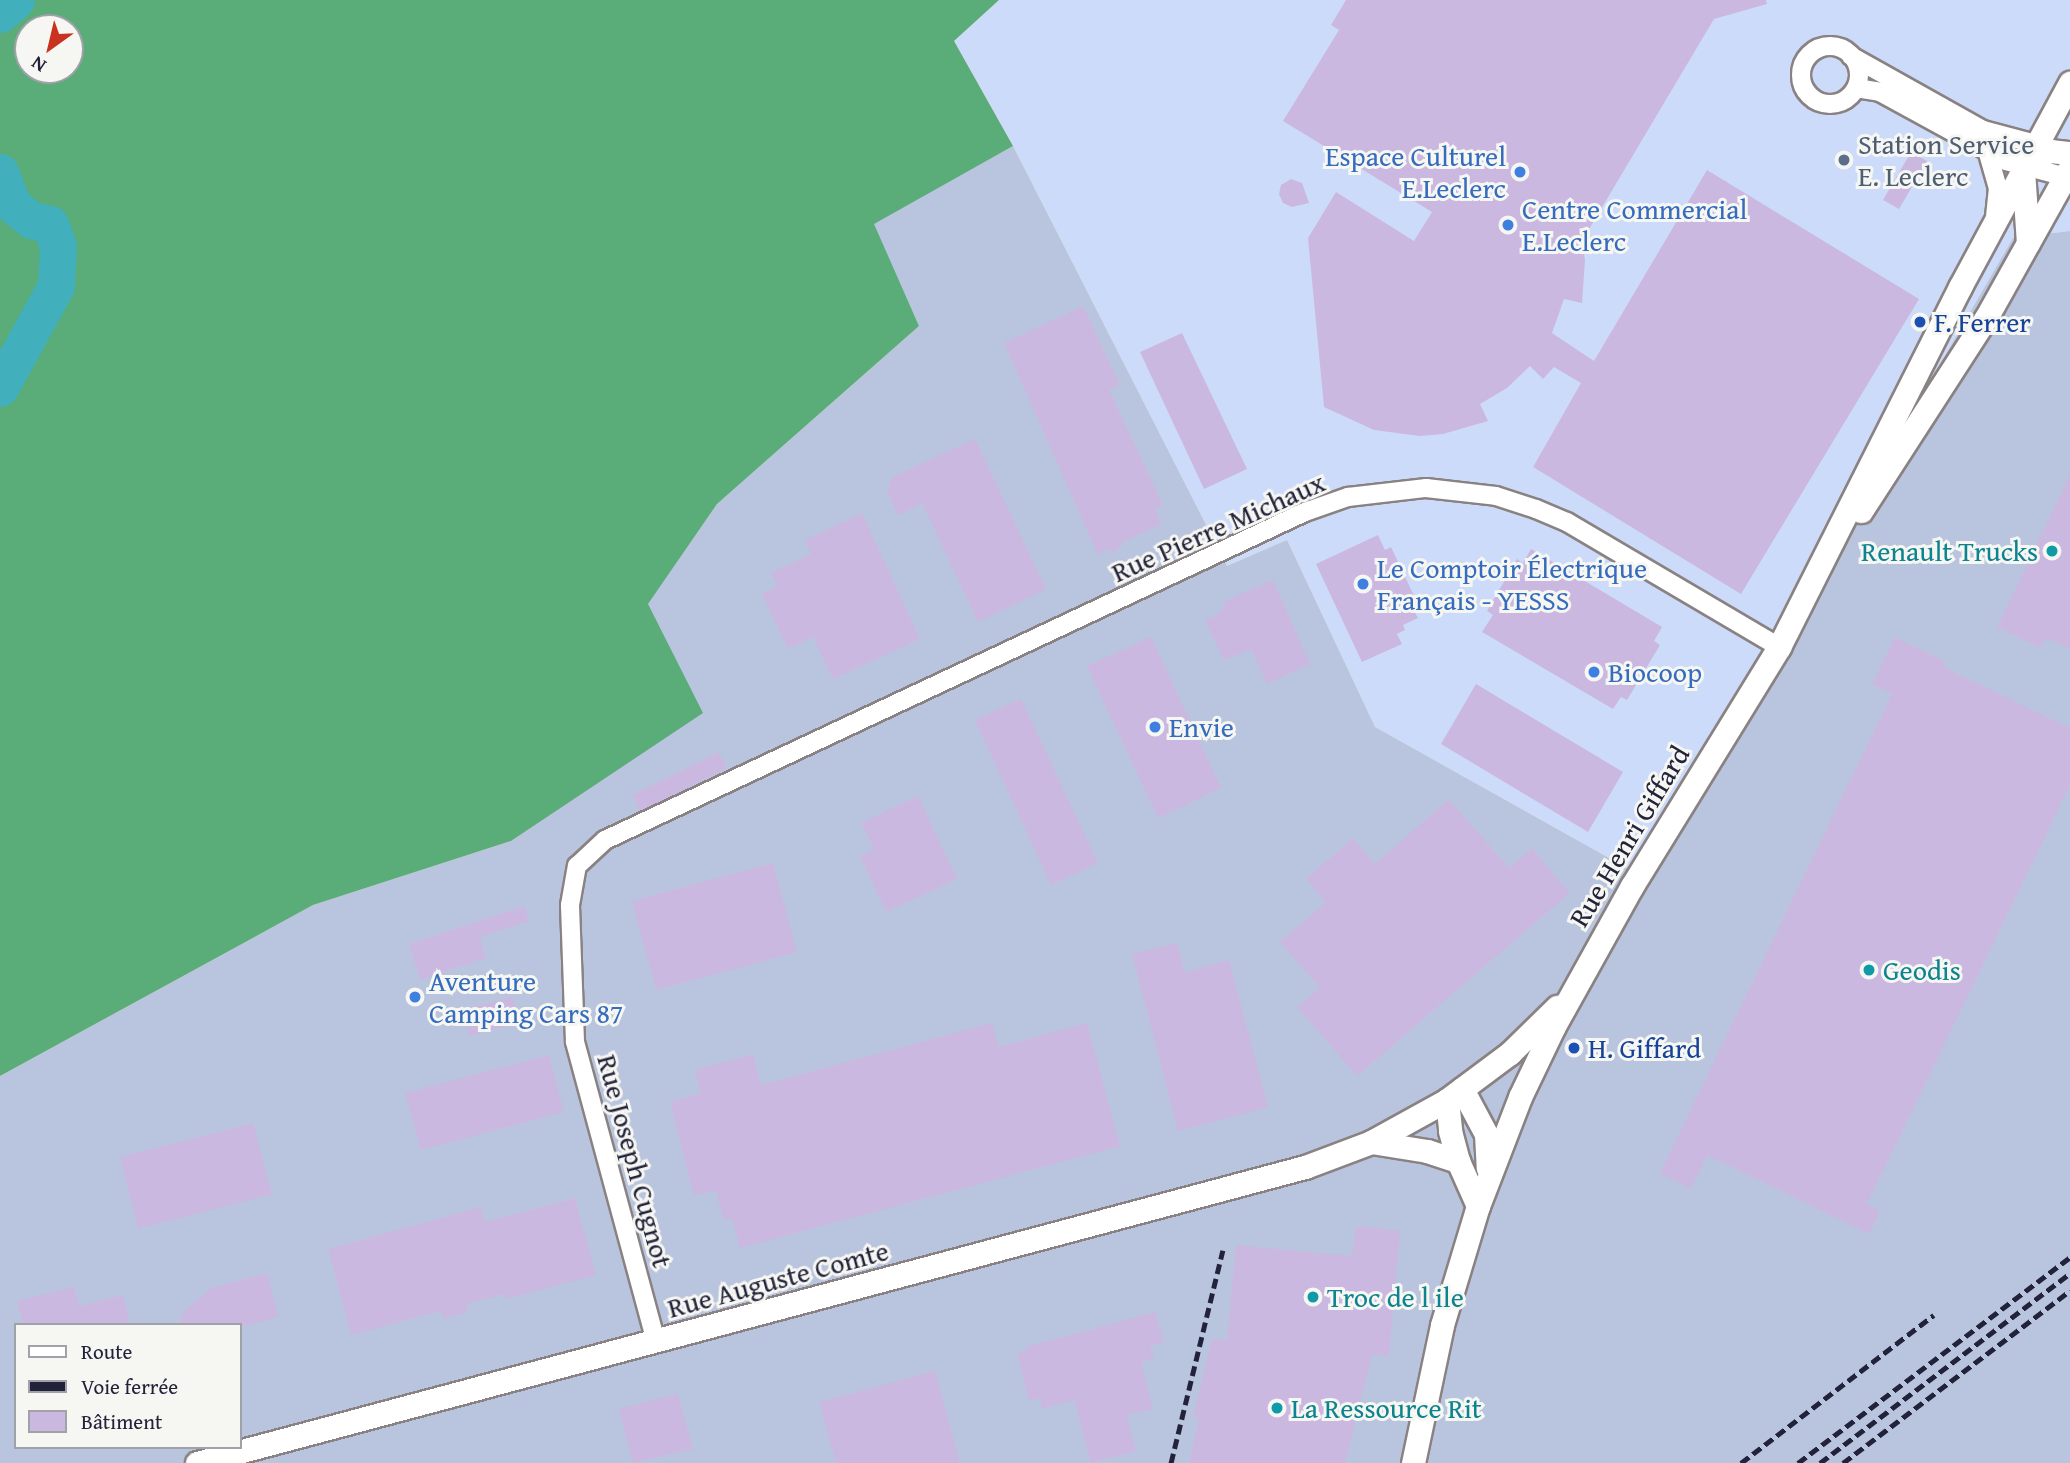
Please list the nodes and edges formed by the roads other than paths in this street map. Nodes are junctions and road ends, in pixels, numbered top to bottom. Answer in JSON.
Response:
{"nodes":[{"id":1,"x":1852,"y":56,"type":"junction"},
{"id":2,"x":2070,"y":83,"type":"edge"},
{"id":3,"x":1856,"y":88,"type":"junction"},
{"id":4,"x":2035,"y":144,"type":"junction"},
{"id":5,"x":1987,"y":150,"type":"junction"},
{"id":6,"x":2022,"y":167,"type":"junction"},
{"id":7,"x":2067,"y":170,"type":"edge"},
{"id":8,"x":1993,"y":228,"type":"junction"},
{"id":9,"x":2028,"y":243,"type":"junction"},
{"id":10,"x":1816,"y":577,"type":"junction"},
{"id":11,"x":1779,"y":647,"type":"junction"},
{"id":12,"x":798,"y":752,"type":"joint"},
{"id":13,"x":1572,"y":993,"type":"junction"},
{"id":14,"x":1455,"y":1095,"type":"junction"},
{"id":15,"x":1371,"y":1142,"type":"junction"},
{"id":16,"x":1458,"y":1161,"type":"junction"},
{"id":17,"x":1481,"y":1197,"type":"junction"},
{"id":18,"x":656,"y":1342,"type":"junction"},
{"id":19,"x":197,"y":1463,"type":"edge"},
{"id":20,"x":1413,"y":1463,"type":"edge"}],
"edges":[{"from":1,"to":3,"type":"street"},
{"from":1,"to":3,"type":"street"},
{"from":1,"to":4,"type":"street"},
{"from":2,"to":4,"type":"street","name":"Rue Henri Giffard"},
{"from":3,"to":5,"type":"street"},
{"from":4,"to":6,"type":"street","name":"Rue Henri Giffard"},
{"from":4,"to":7,"type":"street"},
{"from":5,"to":6,"type":"street"},
{"from":5,"to":8,"type":"street"},
{"from":6,"to":7,"type":"street"},
{"from":6,"to":8,"type":"street","name":"Rue Henri Giffard"},
{"from":6,"to":9,"type":"street"},
{"from":7,"to":9,"type":"street","name":"Rue Henri Giffard"},
{"from":8,"to":10,"type":"street","name":"Rue Henri Giffard"},
{"from":9,"to":10,"type":"street","name":"Rue Henri Giffard"},
{"from":10,"to":11,"type":"street","name":"Rue Henri Giffard"},
{"from":11,"to":12,"type":"street","name":"Rue Pierre Michaux"},
{"from":11,"to":13,"type":"street","name":"Rue Henri Giffard"},
{"from":12,"to":18,"type":"street","name":"Rue Joseph Cugnot"},
{"from":13,"to":14,"type":"street","name":"Rue Auguste Comte"},
{"from":13,"to":17,"type":"street","name":"Rue Henri Giffard"},
{"from":14,"to":15,"type":"street","name":"Rue Auguste Comte"},
{"from":14,"to":16,"type":"street"},
{"from":14,"to":17,"type":"street"},
{"from":15,"to":16,"type":"street"},
{"from":15,"to":18,"type":"street","name":"Rue Auguste Comte"},
{"from":16,"to":17,"type":"street"},
{"from":17,"to":20,"type":"street"},
{"from":18,"to":19,"type":"street","name":"Rue Auguste Comte"}]}
